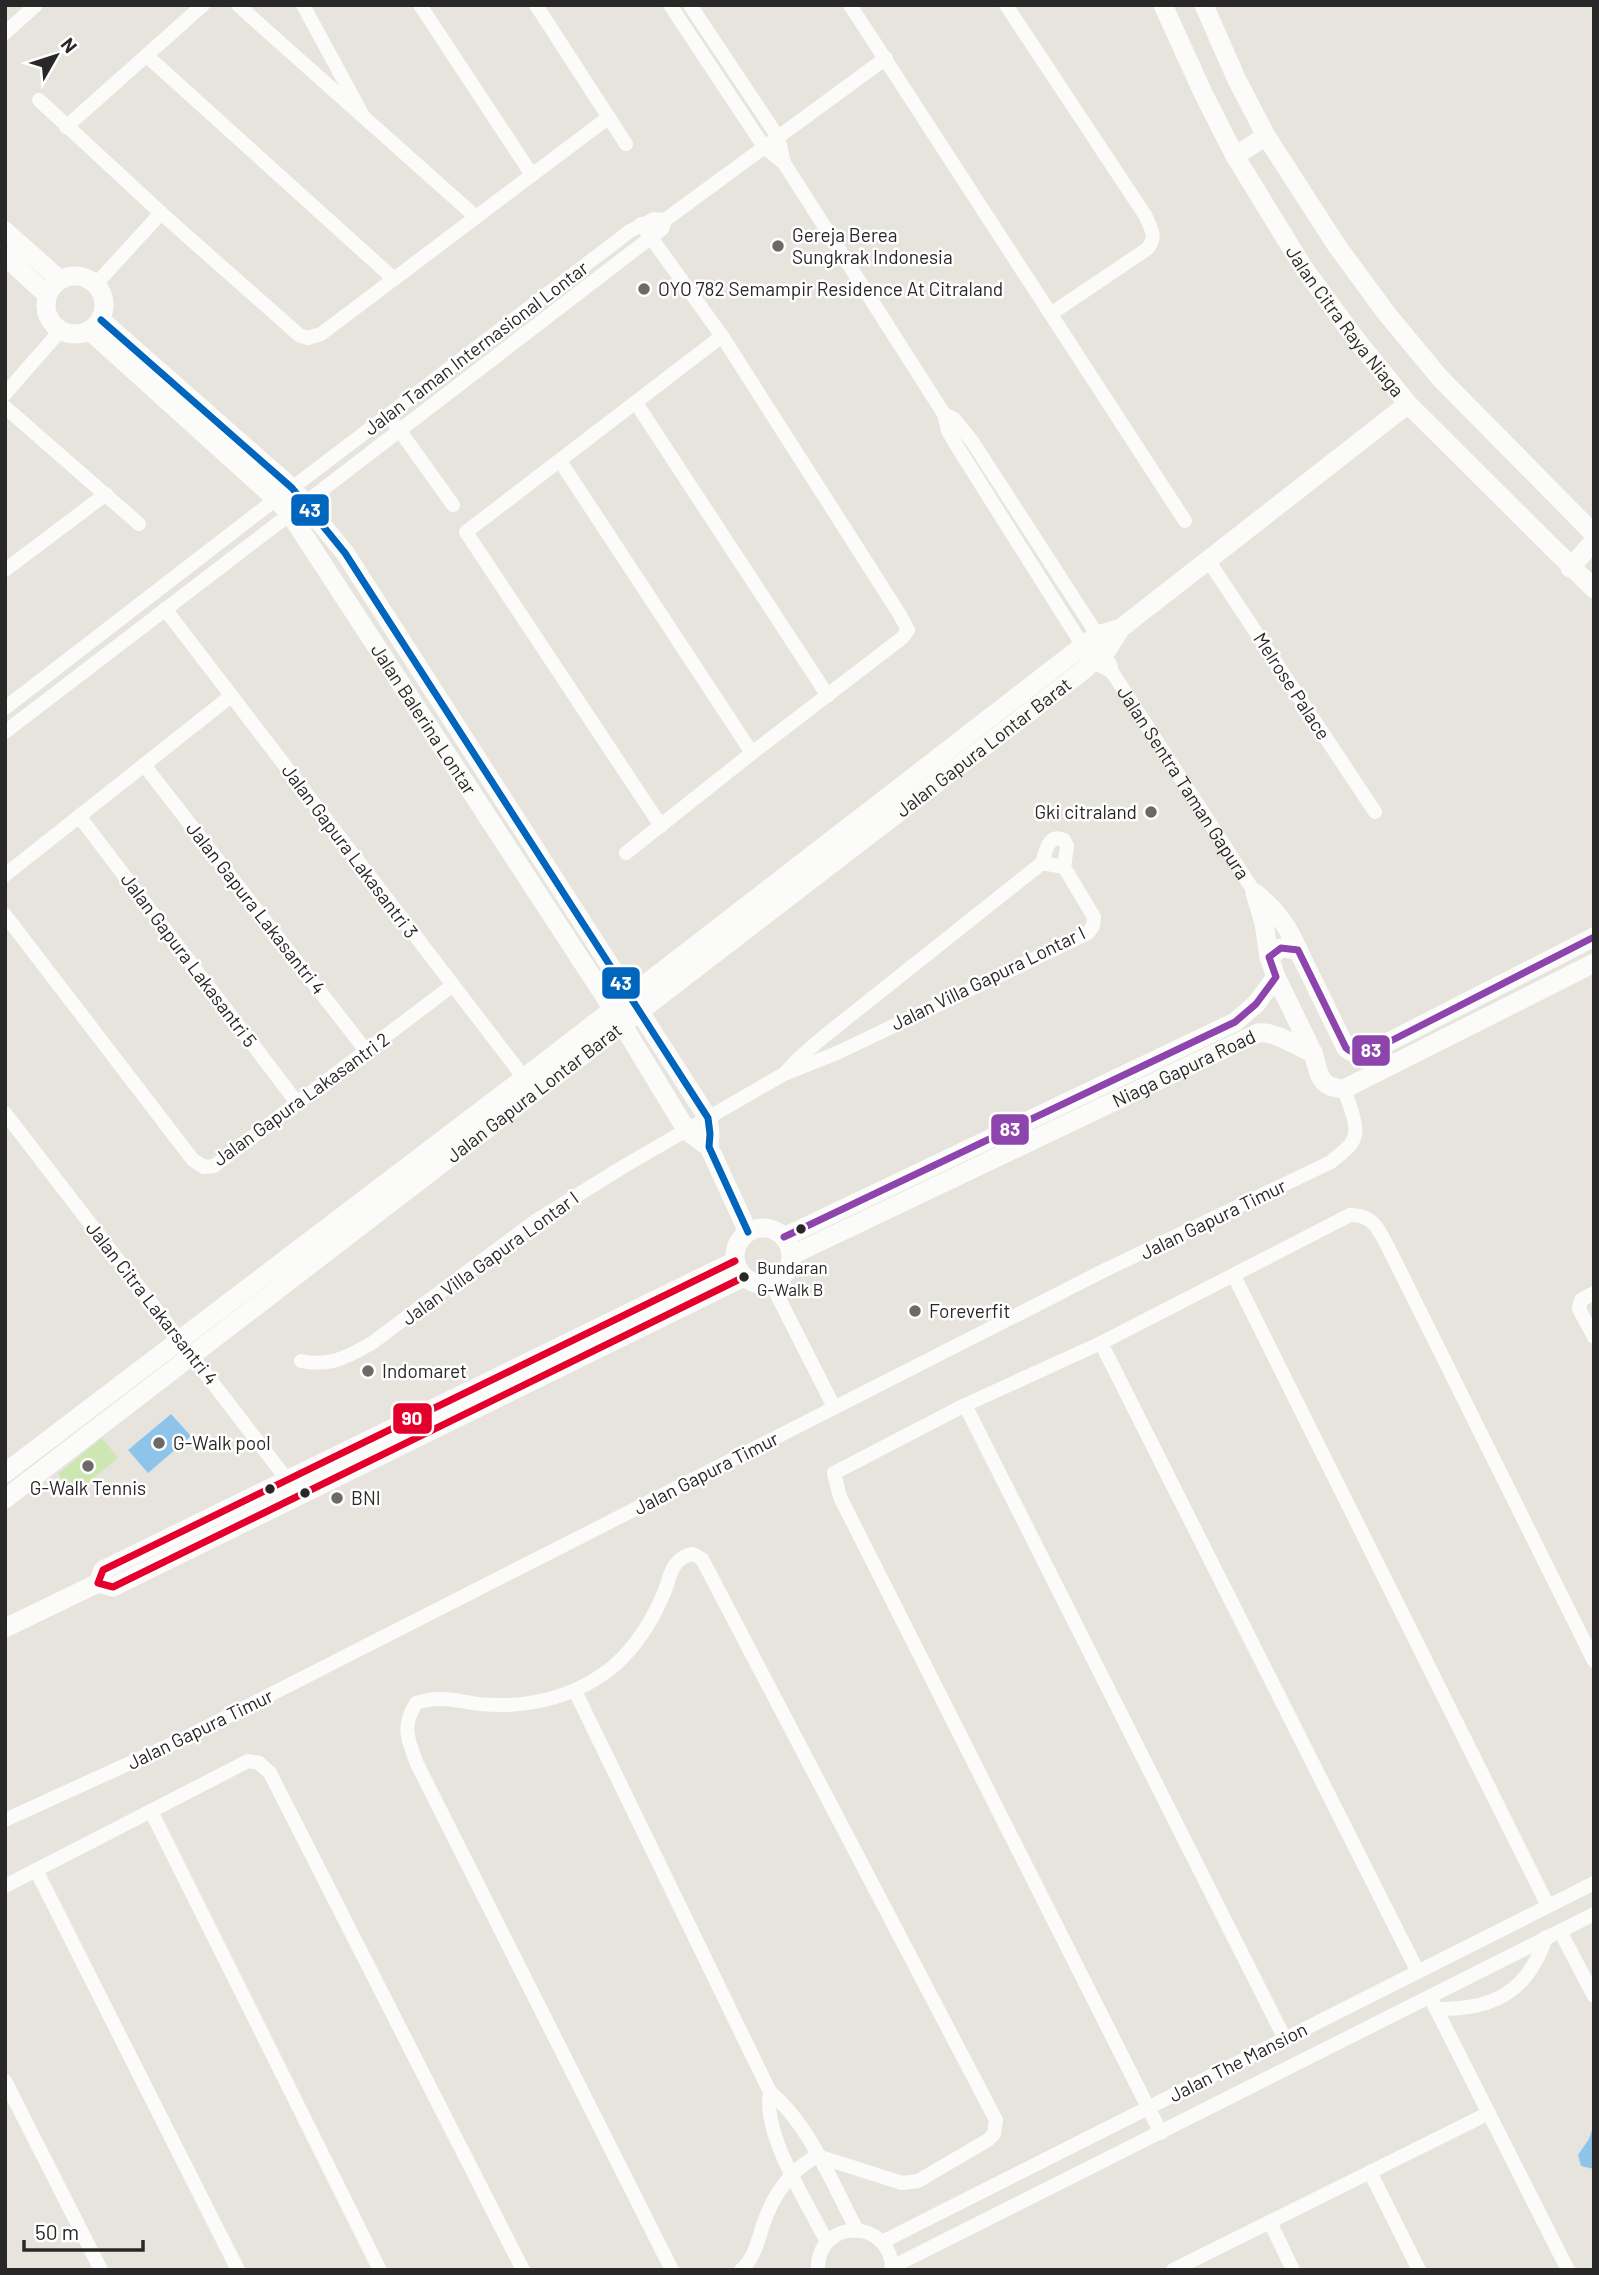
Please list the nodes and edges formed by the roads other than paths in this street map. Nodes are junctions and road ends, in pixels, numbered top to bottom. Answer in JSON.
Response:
{"nodes":[{"id":1,"x":36,"y":5,"type":"edge"},
{"id":2,"x":204,"y":5,"type":"edge"},
{"id":3,"x":238,"y":5,"type":"edge"},
{"id":4,"x":303,"y":5,"type":"edge"},
{"id":5,"x":420,"y":5,"type":"edge"},
{"id":6,"x":536,"y":5,"type":"edge"},
{"id":7,"x":670,"y":5,"type":"edge"},
{"id":8,"x":690,"y":5,"type":"edge"},
{"id":9,"x":850,"y":5,"type":"edge"},
{"id":10,"x":1006,"y":5,"type":"edge"},
{"id":11,"x":1163,"y":5,"type":"edge"},
{"id":12,"x":1204,"y":5,"type":"edge"},
{"id":13,"x":5,"y":33,"type":"edge"},
{"id":14,"x":146,"y":56,"type":"junction"},
{"id":15,"x":886,"y":58,"type":"junction"},
{"id":16,"x":39,"y":100,"type":"dead end"},
{"id":17,"x":609,"y":117,"type":"junction"},
{"id":18,"x":366,"y":122,"type":"junction"},
{"id":19,"x":66,"y":127,"type":"junction"},
{"id":20,"x":1266,"y":136,"type":"junction"},
{"id":21,"x":778,"y":137,"type":"junction"},
{"id":22,"x":626,"y":144,"type":"dead end"},
{"id":23,"x":764,"y":147,"type":"junction"},
{"id":24,"x":1235,"y":156,"type":"junction"},
{"id":25,"x":784,"y":163,"type":"junction"},
{"id":26,"x":532,"y":175,"type":"junction"},
{"id":27,"x":161,"y":212,"type":"junction"},
{"id":28,"x":476,"y":217,"type":"junction"},
{"id":29,"x":664,"y":220,"type":"junction"},
{"id":30,"x":641,"y":224,"type":"junction"},
{"id":31,"x":5,"y":231,"type":"edge"},
{"id":32,"x":651,"y":237,"type":"junction"},
{"id":33,"x":5,"y":256,"type":"edge"},
{"id":34,"x":571,"y":276,"type":"junction"},
{"id":35,"x":394,"y":279,"type":"junction"},
{"id":36,"x":96,"y":284,"type":"junction"},
{"id":37,"x":54,"y":287,"type":"junction"},
{"id":38,"x":583,"y":290,"type":"junction"},
{"id":39,"x":1052,"y":313,"type":"junction"},
{"id":40,"x":95,"y":326,"type":"junction"},
{"id":41,"x":60,"y":331,"type":"junction"},
{"id":42,"x":722,"y":336,"type":"junction"},
{"id":43,"x":5,"y":394,"type":"edge"},
{"id":44,"x":636,"y":403,"type":"junction"},
{"id":45,"x":1408,"y":404,"type":"junction"},
{"id":46,"x":5,"y":407,"type":"edge"},
{"id":47,"x":388,"y":414,"type":"junction"},
{"id":48,"x":399,"y":430,"type":"junction"},
{"id":49,"x":560,"y":461,"type":"junction"},
{"id":50,"x":106,"y":494,"type":"junction"},
{"id":51,"x":291,"y":501,"type":"junction"},
{"id":52,"x":453,"y":505,"type":"dead end"},
{"id":53,"x":1185,"y":521,"type":"dead end"},
{"id":54,"x":139,"y":524,"type":"dead end"},
{"id":55,"x":1594,"y":534,"type":"edge"},
{"id":56,"x":1594,"y":541,"type":"edge"},
{"id":57,"x":1208,"y":560,"type":"junction"},
{"id":58,"x":1570,"y":568,"type":"junction"},
{"id":59,"x":5,"y":570,"type":"edge"},
{"id":60,"x":365,"y":583,"type":"junction"},
{"id":61,"x":1594,"y":589,"type":"edge"},
{"id":62,"x":344,"y":596,"type":"junction"},
{"id":63,"x":165,"y":609,"type":"junction"},
{"id":64,"x":88,"y":644,"type":"junction"},
{"id":65,"x":1099,"y":653,"type":"junction"},
{"id":66,"x":100,"y":659,"type":"junction"},
{"id":67,"x":231,"y":696,"type":"junction"},
{"id":68,"x":828,"y":696,"type":"junction"},
{"id":69,"x":5,"y":708,"type":"edge"},
{"id":70,"x":5,"y":732,"type":"edge"},
{"id":71,"x":752,"y":753,"type":"junction"},
{"id":72,"x":144,"y":765,"type":"junction"},
{"id":73,"x":1375,"y":812,"type":"dead end"},
{"id":74,"x":79,"y":816,"type":"junction"},
{"id":75,"x":661,"y":825,"type":"junction"},
{"id":76,"x":626,"y":853,"type":"dead end"},
{"id":77,"x":1042,"y":863,"type":"junction"},
{"id":78,"x":1064,"y":867,"type":"junction"},
{"id":79,"x":5,"y":875,"type":"edge"},
{"id":80,"x":1255,"y":893,"type":"junction"},
{"id":81,"x":5,"y":915,"type":"edge"},
{"id":82,"x":1594,"y":937,"type":"edge"},
{"id":83,"x":1298,"y":950,"type":"junction"},
{"id":84,"x":1269,"y":957,"type":"junction"},
{"id":85,"x":1594,"y":963,"type":"edge"},
{"id":86,"x":1276,"y":977,"type":"junction"},
{"id":87,"x":453,"y":985,"type":"junction"},
{"id":88,"x":634,"y":1004,"type":"junction"},
{"id":89,"x":617,"y":1017,"type":"junction"},
{"id":90,"x":367,"y":1052,"type":"junction"},
{"id":91,"x":1313,"y":1053,"type":"junction"},
{"id":92,"x":784,"y":1074,"type":"junction"},
{"id":93,"x":530,"y":1085,"type":"junction"},
{"id":94,"x":1344,"y":1088,"type":"junction"},
{"id":95,"x":298,"y":1104,"type":"junction"},
{"id":96,"x":5,"y":1113,"type":"edge"},
{"id":97,"x":708,"y":1118,"type":"junction"},
{"id":98,"x":687,"y":1130,"type":"junction"},
{"id":99,"x":709,"y":1147,"type":"junction"},
{"id":100,"x":748,"y":1232,"type":"junction"},
{"id":101,"x":788,"y":1246,"type":"junction"},
{"id":102,"x":740,"y":1269,"type":"junction"},
{"id":103,"x":1234,"y":1276,"type":"junction"},
{"id":104,"x":771,"y":1283,"type":"junction"},
{"id":105,"x":1594,"y":1293,"type":"edge"},
{"id":106,"x":1594,"y":1337,"type":"edge"},
{"id":107,"x":180,"y":1339,"type":"junction"},
{"id":108,"x":1101,"y":1343,"type":"junction"},
{"id":109,"x":193,"y":1356,"type":"junction"},
{"id":110,"x":301,"y":1361,"type":"dead end"},
{"id":111,"x":965,"y":1405,"type":"junction"},
{"id":112,"x":834,"y":1407,"type":"junction"},
{"id":113,"x":5,"y":1473,"type":"edge"},
{"id":114,"x":293,"y":1488,"type":"junction"},
{"id":115,"x":5,"y":1499,"type":"edge"},
{"id":116,"x":5,"y":1628,"type":"edge"},
{"id":117,"x":1594,"y":1661,"type":"edge"},
{"id":118,"x":575,"y":1691,"type":"junction"},
{"id":119,"x":151,"y":1811,"type":"junction"},
{"id":120,"x":5,"y":1820,"type":"edge"},
{"id":121,"x":36,"y":1870,"type":"junction"},
{"id":122,"x":1594,"y":1883,"type":"edge"},
{"id":123,"x":5,"y":1886,"type":"edge"},
{"id":124,"x":1548,"y":1906,"type":"junction"},
{"id":125,"x":1594,"y":1914,"type":"edge"},
{"id":126,"x":1553,"y":1934,"type":"junction"},
{"id":127,"x":1418,"y":1972,"type":"junction"},
{"id":128,"x":1594,"y":1996,"type":"edge"},
{"id":129,"x":1434,"y":2003,"type":"junction"},
{"id":130,"x":1285,"y":2039,"type":"junction"},
{"id":131,"x":5,"y":2081,"type":"edge"},
{"id":132,"x":769,"y":2092,"type":"junction"},
{"id":133,"x":1149,"y":2107,"type":"junction"},
{"id":134,"x":1489,"y":2113,"type":"junction"},
{"id":135,"x":1161,"y":2133,"type":"junction"},
{"id":136,"x":817,"y":2156,"type":"junction"},
{"id":137,"x":1370,"y":2172,"type":"junction"},
{"id":138,"x":792,"y":2174,"type":"junction"},
{"id":139,"x":1270,"y":2222,"type":"junction"},
{"id":140,"x":857,"y":2230,"type":"junction"},
{"id":141,"x":827,"y":2242,"type":"junction"},
{"id":142,"x":882,"y":2242,"type":"junction"},
{"id":143,"x":892,"y":2268,"type":"edge"},
{"id":144,"x":101,"y":2270,"type":"edge"},
{"id":145,"x":238,"y":2270,"type":"edge"},
{"id":146,"x":380,"y":2270,"type":"edge"},
{"id":147,"x":523,"y":2270,"type":"edge"},
{"id":148,"x":672,"y":2270,"type":"edge"},
{"id":149,"x":741,"y":2270,"type":"edge"},
{"id":150,"x":818,"y":2270,"type":"edge"},
{"id":151,"x":1173,"y":2270,"type":"edge"},
{"id":152,"x":1293,"y":2270,"type":"edge"},
{"id":153,"x":1419,"y":2270,"type":"edge"},
{"id":154,"x":1568,"y":2270,"type":"edge"}],
"edges":[{"from":1,"to":13,"type":"street"},
{"from":2,"to":14,"type":"street"},
{"from":3,"to":18,"type":"street"},
{"from":4,"to":18,"type":"street"},
{"from":5,"to":26,"type":"street"},
{"from":6,"to":17,"type":"street"},
{"from":7,"to":23,"type":"street"},
{"from":8,"to":21,"type":"street"},
{"from":9,"to":15,"type":"street"},
{"from":10,"to":39,"type":"street"},
{"from":11,"to":24,"type":"street","name":"Jalan Citra Raya Niaga"},
{"from":12,"to":20,"type":"street","name":"Jalan Citra Raya Niaga"},
{"from":14,"to":19,"type":"street"},
{"from":14,"to":35,"type":"street"},
{"from":15,"to":21,"type":"street","name":"Jalan Taman Internasional Lontar"},
{"from":15,"to":39,"type":"street"},
{"from":16,"to":19,"type":"street"},
{"from":17,"to":22,"type":"street"},
{"from":17,"to":26,"type":"street"},
{"from":18,"to":28,"type":"street"},
{"from":19,"to":27,"type":"street"},
{"from":20,"to":24,"type":"street"},
{"from":20,"to":55,"type":"street","name":"Jalan Citra Raya Niaga"},
{"from":21,"to":23,"type":"street","name":"Jalan Taman Internasional Lontar"},
{"from":21,"to":25,"type":"street"},
{"from":23,"to":25,"type":"street"},
{"from":23,"to":29,"type":"street","name":"Jalan Taman Internasional Lontar"},
{"from":24,"to":45,"type":"street","name":"Jalan Citra Raya Niaga"},
{"from":25,"to":65,"type":"street","name":"Jalan Sentra Taman Gapura"},
{"from":26,"to":28,"type":"street"},
{"from":27,"to":35,"type":"street"},
{"from":27,"to":36,"type":"street"},
{"from":28,"to":35,"type":"street"},
{"from":29,"to":30,"type":"street","name":"Jalan Taman Internasional Lontar"},
{"from":29,"to":32,"type":"street","name":"Jalan Taman Internasional Lontar"},
{"from":30,"to":32,"type":"street"},
{"from":30,"to":34,"type":"street","name":"Jalan Taman Internasional Lontar"},
{"from":31,"to":37,"type":"street"},
{"from":32,"to":38,"type":"street","name":"Jalan Taman Internasional Lontar"},
{"from":32,"to":42,"type":"street"},
{"from":33,"to":37,"type":"street"},
{"from":34,"to":38,"type":"street"},
{"from":34,"to":47,"type":"street","name":"Jalan Taman Internasional Lontar"},
{"from":36,"to":37,"type":"street"},
{"from":36,"to":40,"type":"street"},
{"from":37,"to":41,"type":"street"},
{"from":38,"to":48,"type":"street","name":"Jalan Taman Internasional Lontar"},
{"from":39,"to":53,"type":"street"},
{"from":40,"to":41,"type":"street"},
{"from":40,"to":51,"type":"street","name":"Jalan Balerina Lontar"},
{"from":41,"to":43,"type":"street"},
{"from":42,"to":44,"type":"street"},
{"from":42,"to":68,"type":"street"},
{"from":44,"to":49,"type":"street"},
{"from":44,"to":68,"type":"street"},
{"from":45,"to":57,"type":"street","name":"Jalan Gapura Lontar Barat"},
{"from":45,"to":58,"type":"street","name":"Jalan Citra Raya Niaga"},
{"from":46,"to":50,"type":"street"},
{"from":47,"to":48,"type":"street"},
{"from":47,"to":51,"type":"street","name":"Jalan Taman Internasional Lontar"},
{"from":48,"to":51,"type":"street","name":"Jalan Taman Internasional Lontar"},
{"from":48,"to":52,"type":"street"},
{"from":49,"to":71,"type":"street"},
{"from":49,"to":75,"type":"street"},
{"from":50,"to":54,"type":"street"},
{"from":50,"to":59,"type":"street"},
{"from":51,"to":60,"type":"street","name":"Jalan Balerina Lontar"},
{"from":51,"to":62,"type":"street","name":"Jalan Balerina Lontar"},
{"from":51,"to":63,"type":"street","name":"Jalan Taman Internasional Lontar"},
{"from":51,"to":64,"type":"street","name":"Jalan Taman Internasional Lontar"},
{"from":56,"to":58,"type":"street"},
{"from":57,"to":65,"type":"street","name":"Jalan Gapura Lontar Barat"},
{"from":57,"to":73,"type":"street","name":"Melrose Palace"},
{"from":58,"to":61,"type":"street","name":"Jalan Citra Raya Niaga"},
{"from":60,"to":62,"type":"street"},
{"from":60,"to":88,"type":"street","name":"Jalan Balerina Lontar"},
{"from":62,"to":89,"type":"street","name":"Jalan Balerina Lontar"},
{"from":63,"to":66,"type":"street","name":"Jalan Taman Internasional Lontar"},
{"from":63,"to":67,"type":"street","name":"Jalan Gapura Lakasantri 3"},
{"from":64,"to":66,"type":"street"},
{"from":64,"to":69,"type":"street","name":"Jalan Taman Internasional Lontar"},
{"from":65,"to":80,"type":"street","name":"Jalan Sentra Taman Gapura"},
{"from":65,"to":88,"type":"street","name":"Jalan Gapura Lontar Barat"},
{"from":66,"to":70,"type":"street","name":"Jalan Taman Internasional Lontar"},
{"from":67,"to":72,"type":"street"},
{"from":67,"to":87,"type":"street","name":"Jalan Gapura Lakasantri 3"},
{"from":68,"to":71,"type":"street"},
{"from":71,"to":75,"type":"street"},
{"from":72,"to":74,"type":"street"},
{"from":72,"to":90,"type":"street","name":"Jalan Gapura Lakasantri 4"},
{"from":74,"to":79,"type":"street"},
{"from":74,"to":95,"type":"street","name":"Jalan Gapura Lakasantri 5"},
{"from":75,"to":76,"type":"street"},
{"from":77,"to":78,"type":"street"},
{"from":77,"to":78,"type":"street","name":"Jalan Villa Gapura Lontar I"},
{"from":77,"to":92,"type":"street","name":"Jalan Villa Gapura Lontar I"},
{"from":78,"to":92,"type":"street","name":"Jalan Villa Gapura Lontar I"},
{"from":80,"to":83,"type":"street","name":"Jalan Sentra Taman Gapura"},
{"from":80,"to":84,"type":"street","name":"Jalan Sentra Taman Gapura"},
{"from":81,"to":95,"type":"street","name":"Jalan Gapura Lakasantri 2"},
{"from":82,"to":83,"type":"street"},
{"from":83,"to":84,"type":"street"},
{"from":84,"to":86,"type":"street"},
{"from":85,"to":94,"type":"street"},
{"from":86,"to":91,"type":"street"},
{"from":86,"to":101,"type":"street","name":"Niaga Gapura Road"},
{"from":87,"to":90,"type":"street","name":"Jalan Gapura Lakasantri 2"},
{"from":87,"to":93,"type":"street","name":"Jalan Gapura Lakasantri 3"},
{"from":88,"to":89,"type":"street","name":"Jalan Gapura Lontar Barat"},
{"from":88,"to":97,"type":"street","name":"Jalan Balerina Lontar"},
{"from":89,"to":93,"type":"street","name":"Jalan Gapura Lontar Barat"},
{"from":89,"to":98,"type":"street","name":"Jalan Balerina Lontar"},
{"from":90,"to":95,"type":"street","name":"Jalan Gapura Lakasantri 2"},
{"from":91,"to":94,"type":"street"},
{"from":91,"to":101,"type":"street","name":"Niaga Gapura Road"},
{"from":92,"to":97,"type":"street","name":"Jalan Villa Gapura Lontar I"},
{"from":93,"to":107,"type":"street","name":"Jalan Gapura Lontar Barat"},
{"from":93,"to":109,"type":"street","name":"Jalan Gapura Lontar Barat"},
{"from":94,"to":112,"type":"street","name":"Jalan Gapura Timur"},
{"from":96,"to":107,"type":"street","name":"Jalan Citra Lakarsantri 4"},
{"from":97,"to":98,"type":"street","name":"Jalan Villa Gapura Lontar I"},
{"from":97,"to":99,"type":"street","name":"Jalan Balerina Lontar"},
{"from":98,"to":99,"type":"street","name":"Jalan Balerina Lontar"},
{"from":98,"to":110,"type":"street","name":"Jalan Villa Gapura Lontar I"},
{"from":99,"to":100,"type":"street","name":"Jalan Balerina Lontar"},
{"from":100,"to":101,"type":"street"},
{"from":100,"to":102,"type":"street"},
{"from":101,"to":104,"type":"street"},
{"from":102,"to":104,"type":"street"},
{"from":102,"to":114,"type":"street"},
{"from":103,"to":108,"type":"street"},
{"from":103,"to":117,"type":"street"},
{"from":103,"to":124,"type":"street"},
{"from":104,"to":112,"type":"street"},
{"from":105,"to":106,"type":"street"},
{"from":107,"to":109,"type":"street","name":"Jalan Citra Lakarsantri 4"},
{"from":107,"to":113,"type":"street","name":"Jalan Gapura Lontar Barat"},
{"from":108,"to":111,"type":"street"},
{"from":108,"to":127,"type":"street"},
{"from":109,"to":114,"type":"street","name":"Jalan Citra Lakarsantri 4"},
{"from":109,"to":115,"type":"street","name":"Jalan Gapura Lontar Barat"},
{"from":111,"to":130,"type":"street"},
{"from":111,"to":133,"type":"street"},
{"from":112,"to":120,"type":"street","name":"Jalan Gapura Timur"},
{"from":114,"to":116,"type":"street"},
{"from":118,"to":132,"type":"street"},
{"from":118,"to":136,"type":"street"},
{"from":118,"to":148,"type":"street"},
{"from":119,"to":121,"type":"street"},
{"from":119,"to":146,"type":"street"},
{"from":119,"to":147,"type":"street"},
{"from":121,"to":123,"type":"street"},
{"from":121,"to":145,"type":"street"},
{"from":122,"to":124,"type":"street","name":"Jalan The Mansion"},
{"from":124,"to":127,"type":"street","name":"Jalan The Mansion"},
{"from":125,"to":126,"type":"street","name":"Jalan The Mansion"},
{"from":126,"to":128,"type":"street"},
{"from":126,"to":129,"type":"street","name":"Jalan The Mansion"},
{"from":126,"to":129,"type":"street"},
{"from":127,"to":130,"type":"street","name":"Jalan The Mansion"},
{"from":129,"to":134,"type":"street"},
{"from":129,"to":135,"type":"street","name":"Jalan The Mansion"},
{"from":130,"to":133,"type":"street","name":"Jalan The Mansion"},
{"from":131,"to":144,"type":"street"},
{"from":132,"to":136,"type":"street"},
{"from":132,"to":138,"type":"street"},
{"from":133,"to":135,"type":"street"},
{"from":133,"to":142,"type":"street","name":"Jalan The Mansion"},
{"from":134,"to":137,"type":"street"},
{"from":134,"to":154,"type":"street"},
{"from":135,"to":143,"type":"street","name":"Jalan The Mansion"},
{"from":136,"to":138,"type":"street"},
{"from":136,"to":140,"type":"street"},
{"from":137,"to":139,"type":"street"},
{"from":137,"to":153,"type":"street"},
{"from":138,"to":141,"type":"street"},
{"from":138,"to":149,"type":"street"},
{"from":139,"to":151,"type":"street"},
{"from":139,"to":152,"type":"street"},
{"from":140,"to":141,"type":"street"},
{"from":140,"to":142,"type":"street"},
{"from":141,"to":150,"type":"street"},
{"from":142,"to":143,"type":"street"}]}
